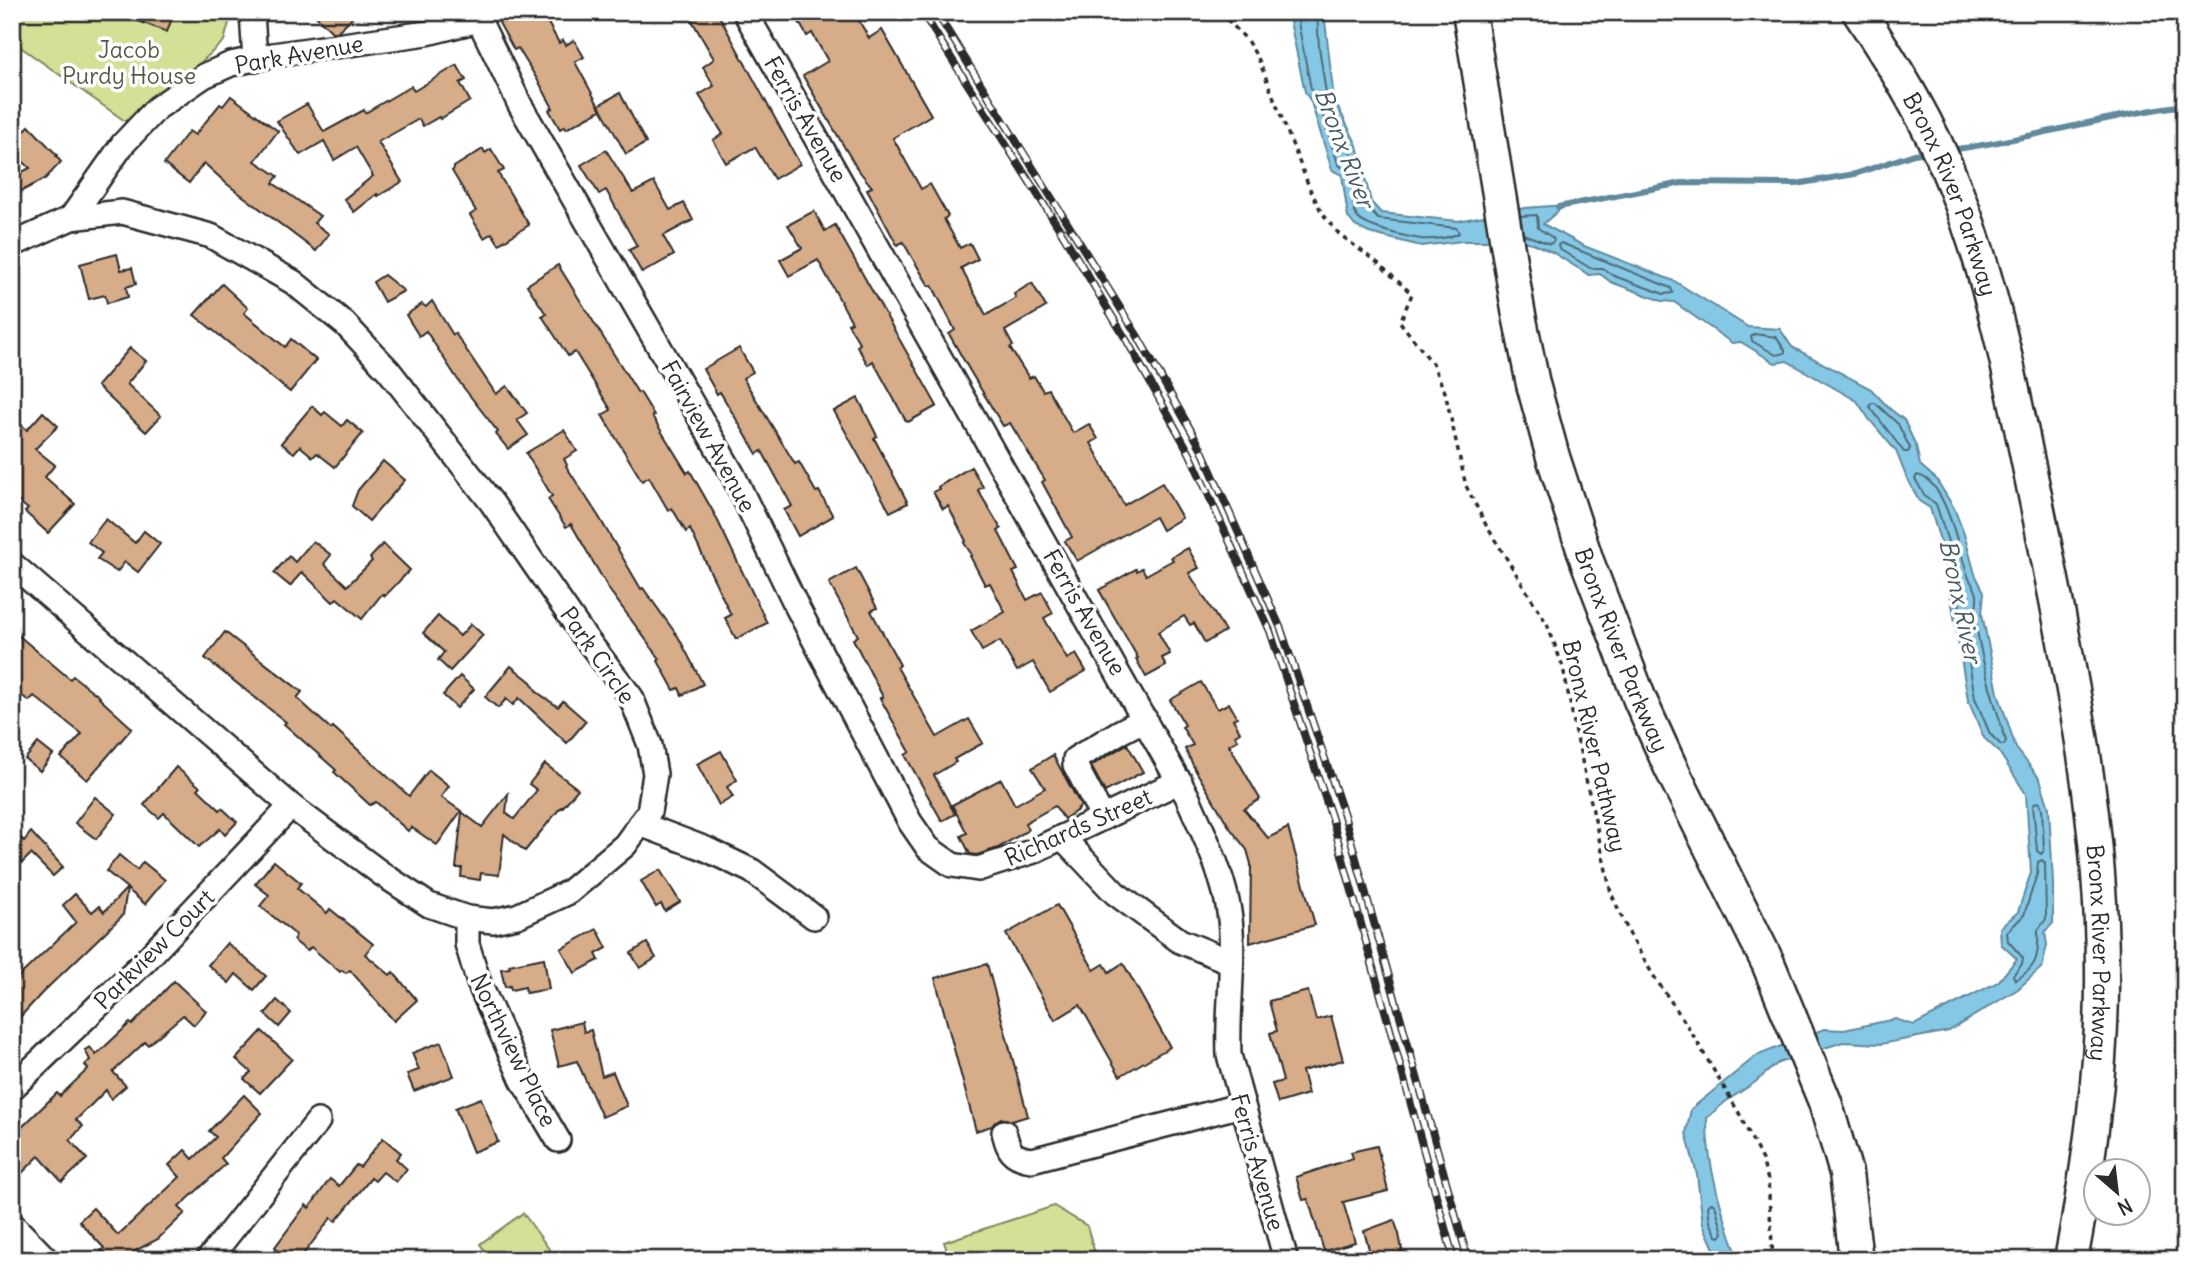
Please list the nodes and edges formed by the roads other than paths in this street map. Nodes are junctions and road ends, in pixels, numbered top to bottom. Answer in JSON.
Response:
{"nodes":[{"id":1,"x":252,"y":12,"type":"edge"},
{"id":2,"x":745,"y":12,"type":"edge"},
{"id":3,"x":1469,"y":12,"type":"edge"},
{"id":4,"x":1859,"y":12,"type":"edge"},
{"id":5,"x":478,"y":16,"type":"edge"},
{"id":6,"x":255,"y":60,"type":"junction"},
{"id":7,"x":71,"y":218,"type":"junction"},
{"id":8,"x":12,"y":245,"type":"edge"},
{"id":9,"x":12,"y":564,"type":"edge"},
{"id":10,"x":1146,"y":719,"type":"junction"},
{"id":11,"x":1180,"y":781,"type":"junction"},
{"id":12,"x":292,"y":806,"type":"junction"},
{"id":13,"x":1103,"y":818,"type":"junction"},
{"id":14,"x":640,"y":824,"type":"junction"},
{"id":15,"x":1062,"y":837,"type":"junction"},
{"id":16,"x":936,"y":853,"type":"joint"},
{"id":17,"x":814,"y":917,"type":"dead end"},
{"id":18,"x":467,"y":918,"type":"junction"},
{"id":19,"x":1231,"y":962,"type":"junction"},
{"id":20,"x":12,"y":1088,"type":"edge"},
{"id":21,"x":1242,"y":1105,"type":"junction"},
{"id":22,"x":318,"y":1121,"type":"dead end"},
{"id":23,"x":1004,"y":1132,"type":"dead end"},
{"id":24,"x":558,"y":1140,"type":"dead end"},
{"id":25,"x":12,"y":1224,"type":"edge"},
{"id":26,"x":47,"y":1260,"type":"edge"},
{"id":27,"x":208,"y":1260,"type":"edge"},
{"id":28,"x":1286,"y":1260,"type":"edge"},
{"id":29,"x":1856,"y":1260,"type":"edge"},
{"id":30,"x":2071,"y":1260,"type":"edge"}],
"edges":[{"from":1,"to":6,"type":"street"},
{"from":2,"to":10,"type":"street","name":"Ferris Avenue"},
{"from":3,"to":29,"type":"highway","name":"Bronx River Parkway"},
{"from":4,"to":30,"type":"highway","name":"Bronx River Parkway"},
{"from":5,"to":6,"type":"street","name":"Park Avenue"},
{"from":5,"to":16,"type":"street","name":"Fairview Avenue"},
{"from":6,"to":7,"type":"street","name":"Park Avenue"},
{"from":7,"to":8,"type":"street"},
{"from":7,"to":14,"type":"street","name":"Park Circle"},
{"from":9,"to":12,"type":"street","name":"Park Circle"},
{"from":10,"to":11,"type":"street","name":"Ferris Avenue"},
{"from":10,"to":13,"type":"street"},
{"from":11,"to":13,"type":"street","name":"Richards Street"},
{"from":11,"to":19,"type":"street","name":"Ferris Avenue"},
{"from":12,"to":18,"type":"street","name":"Park Circle"},
{"from":12,"to":20,"type":"street","name":"Parkview Court"},
{"from":13,"to":15,"type":"street","name":"Richards Street"},
{"from":14,"to":17,"type":"street"},
{"from":14,"to":18,"type":"street","name":"Park Circle"},
{"from":15,"to":16,"type":"street","name":"Richards Street"},
{"from":15,"to":19,"type":"street"},
{"from":18,"to":24,"type":"street","name":"Northview Place"},
{"from":19,"to":21,"type":"street","name":"Ferris Avenue"},
{"from":21,"to":23,"type":"street"},
{"from":21,"to":28,"type":"street","name":"Ferris Avenue"},
{"from":22,"to":27,"type":"street"},
{"from":25,"to":26,"type":"street"}]}
